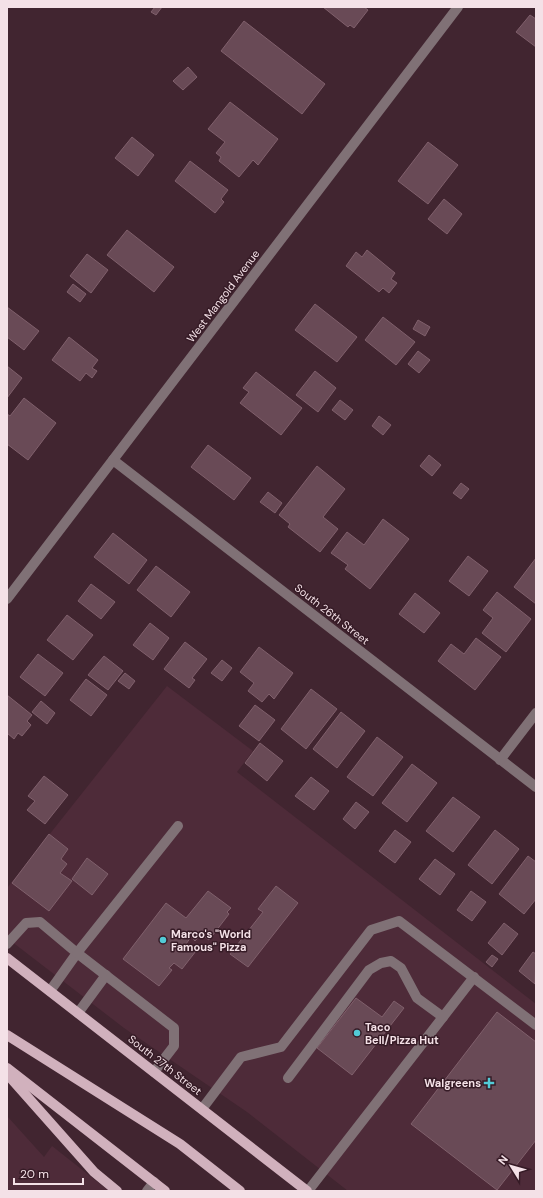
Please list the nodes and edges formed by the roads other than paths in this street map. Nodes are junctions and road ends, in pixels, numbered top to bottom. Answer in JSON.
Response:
{"nodes":[{"id":1,"x":458,"y":7,"type":"edge"},
{"id":2,"x":113,"y":460,"type":"junction"},
{"id":3,"x":7,"y":599,"type":"edge"},
{"id":4,"x":536,"y":713,"type":"edge"},
{"id":5,"x":500,"y":760,"type":"junction"},
{"id":6,"x":536,"y":787,"type":"edge"},
{"id":7,"x":178,"y":826,"type":"dead end"},
{"id":8,"x":7,"y":944,"type":"edge"},
{"id":9,"x":77,"y":953,"type":"junction"},
{"id":10,"x":7,"y":958,"type":"edge"},
{"id":11,"x":106,"y":975,"type":"junction"},
{"id":12,"x":474,"y":977,"type":"junction"},
{"id":13,"x":50,"y":991,"type":"junction"},
{"id":14,"x":78,"y":1013,"type":"junction"},
{"id":15,"x":443,"y":1017,"type":"junction"},
{"id":16,"x":536,"y":1024,"type":"edge"},
{"id":17,"x":7,"y":1035,"type":"edge"},
{"id":18,"x":7,"y":1068,"type":"edge"},
{"id":19,"x":154,"y":1072,"type":"junction"},
{"id":20,"x":7,"y":1073,"type":"edge"},
{"id":21,"x":288,"y":1078,"type":"dead end"},
{"id":22,"x":202,"y":1109,"type":"junction"},
{"id":23,"x":154,"y":1182,"type":"junction"},
{"id":24,"x":118,"y":1191,"type":"edge"},
{"id":25,"x":147,"y":1191,"type":"edge"},
{"id":26,"x":165,"y":1191,"type":"edge"},
{"id":27,"x":240,"y":1191,"type":"edge"},
{"id":28,"x":308,"y":1191,"type":"edge"}],
"edges":[{"from":1,"to":2,"type":"street","name":"West Mangold Avenue"},
{"from":2,"to":3,"type":"street","name":"West Mangold Avenue"},
{"from":2,"to":5,"type":"street","name":"South 26th Street"},
{"from":4,"to":5,"type":"street"},
{"from":5,"to":6,"type":"street","name":"South 26th Street"},
{"from":7,"to":9,"type":"street"},
{"from":8,"to":9,"type":"street"},
{"from":9,"to":11,"type":"street"},
{"from":9,"to":13,"type":"street"},
{"from":10,"to":13,"type":"main road","name":"South 27th Street"},
{"from":11,"to":14,"type":"street"},
{"from":11,"to":19,"type":"street"},
{"from":12,"to":15,"type":"street"},
{"from":12,"to":16,"type":"street"},
{"from":12,"to":22,"type":"street"},
{"from":13,"to":14,"type":"main road","name":"South 27th Street"},
{"from":14,"to":19,"type":"main road","name":"South 27th Street"},
{"from":15,"to":21,"type":"street"},
{"from":15,"to":28,"type":"street"},
{"from":17,"to":27,"type":"main road"},
{"from":18,"to":23,"type":"main road"},
{"from":19,"to":22,"type":"main road","name":"South 27th Street"},
{"from":20,"to":24,"type":"main road"},
{"from":22,"to":28,"type":"main road","name":"South 27th Street"},
{"from":23,"to":25,"type":"street"},
{"from":23,"to":26,"type":"main road"}]}
